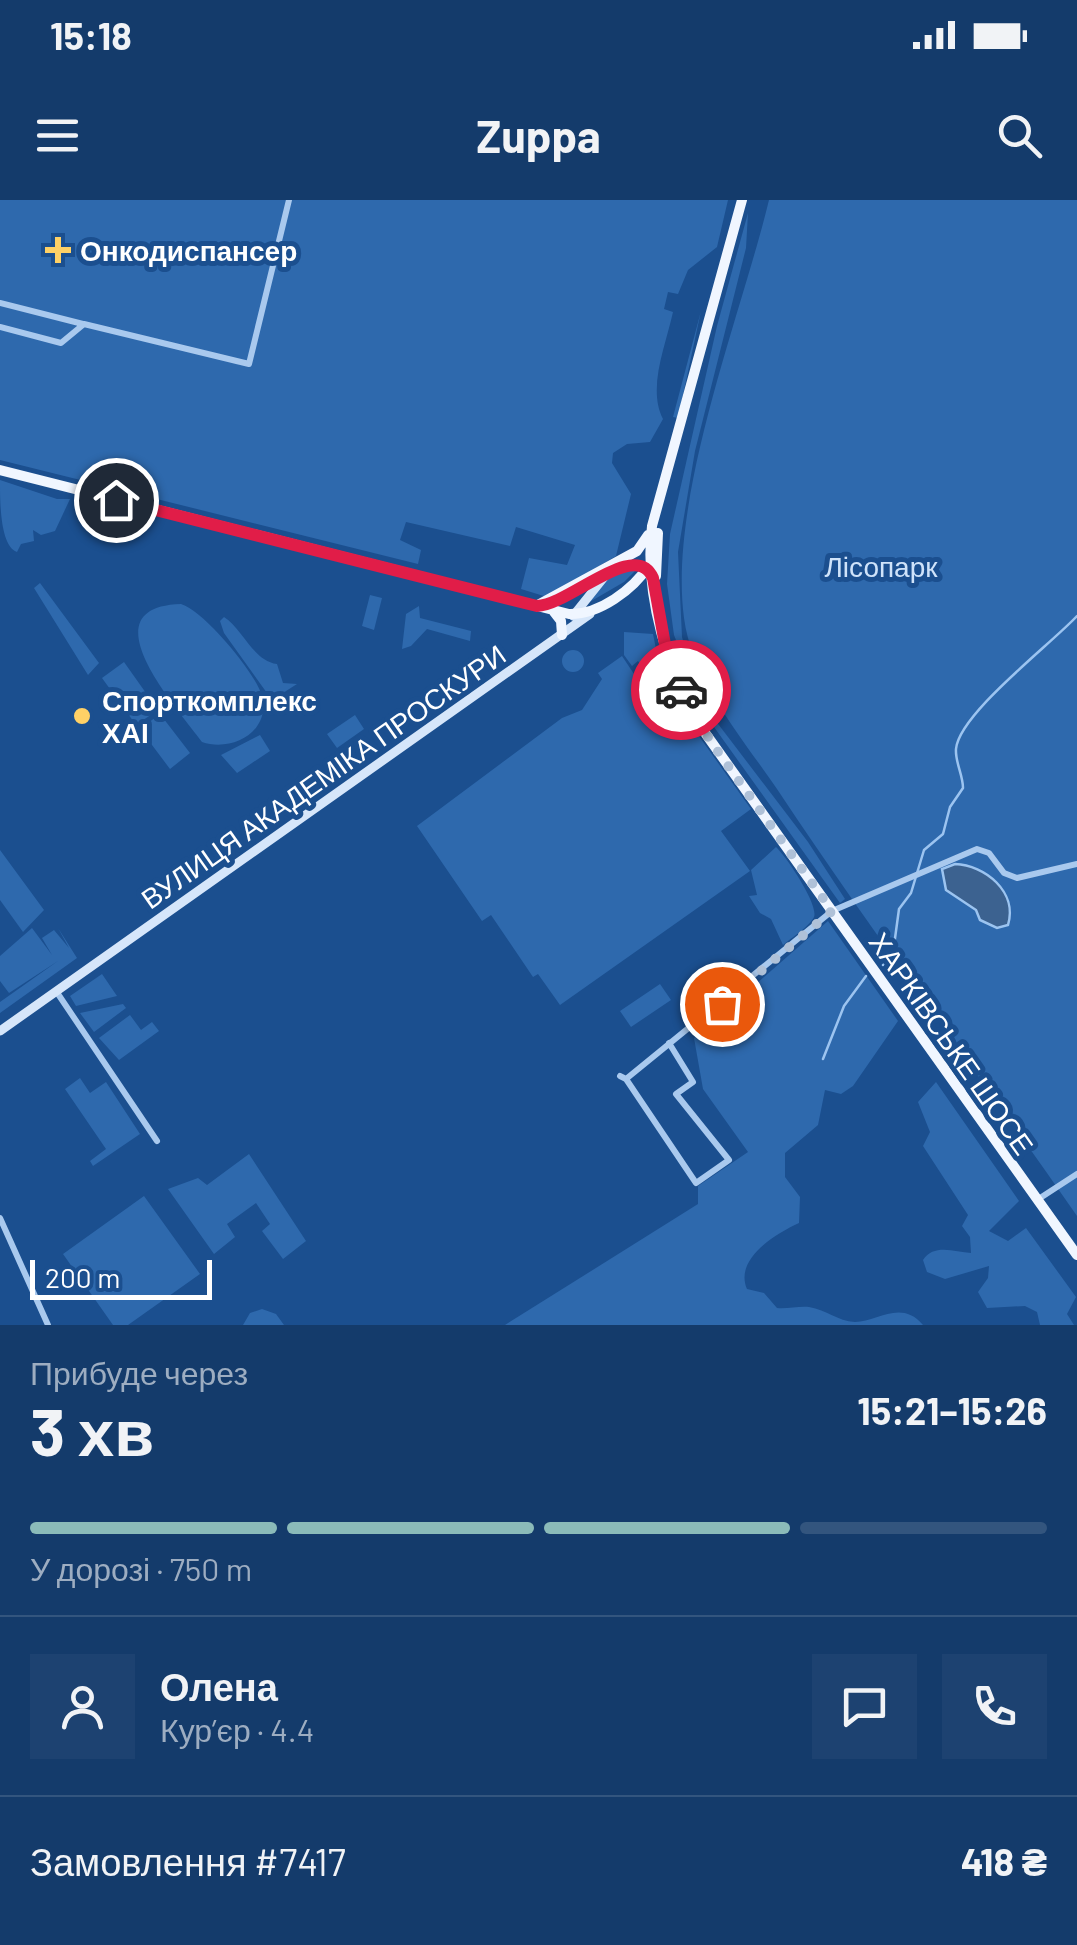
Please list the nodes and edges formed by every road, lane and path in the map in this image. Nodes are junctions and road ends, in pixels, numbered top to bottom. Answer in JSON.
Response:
{"nodes":[{"id":1,"x":289,"y":200,"type":"edge"},
{"id":2,"x":742,"y":200,"type":"edge"},
{"id":3,"x":0,"y":304,"type":"edge"},
{"id":4,"x":84,"y":324,"type":"junction"},
{"id":5,"x":0,"y":327,"type":"edge"},
{"id":6,"x":0,"y":470,"type":"edge"},
{"id":7,"x":663,"y":487,"type":"junction"},
{"id":8,"x":652,"y":526,"type":"junction"},
{"id":9,"x":657,"y":544,"type":"junction"},
{"id":10,"x":640,"y":548,"type":"junction"},
{"id":11,"x":623,"y":565,"type":"junction"},
{"id":12,"x":648,"y":568,"type":"junction"},
{"id":13,"x":605,"y":576,"type":"junction"},
{"id":14,"x":629,"y":586,"type":"junction"},
{"id":15,"x":655,"y":590,"type":"junction"},
{"id":16,"x":537,"y":606,"type":"junction"},
{"id":17,"x":554,"y":611,"type":"junction"},
{"id":18,"x":574,"y":614,"type":"junction"},
{"id":19,"x":590,"y":614,"type":"junction"},
{"id":20,"x":562,"y":635,"type":"junction"},
{"id":21,"x":1077,"y":864,"type":"edge"},
{"id":22,"x":832,"y":911,"type":"junction"},
{"id":23,"x":56,"y":991,"type":"junction"},
{"id":24,"x":0,"y":1030,"type":"edge"},
{"id":25,"x":669,"y":1044,"type":"junction"},
{"id":26,"x":157,"y":1141,"type":"dead end"},
{"id":27,"x":1077,"y":1174,"type":"edge"},
{"id":28,"x":1036,"y":1201,"type":"junction"},
{"id":29,"x":0,"y":1218,"type":"edge"},
{"id":30,"x":1077,"y":1255,"type":"edge"},
{"id":31,"x":48,"y":1325,"type":"edge"}],
"edges":[{"from":1,"to":4,"type":"street"},
{"from":2,"to":7,"type":"main road","name":"ХАРКІВСЬКЕ ШОСЕ"},
{"from":3,"to":4,"type":"street"},
{"from":4,"to":5,"type":"street"},
{"from":6,"to":16,"type":"main road"},
{"from":7,"to":8,"type":"main road","name":"ХАРКІВСЬКЕ ШОСЕ"},
{"from":7,"to":9,"type":"main road","name":"ХАРКІВСЬКЕ ШОСЕ"},
{"from":8,"to":10,"type":"main road"},
{"from":8,"to":12,"type":"main road","name":"ХАРКІВСЬКЕ ШОСЕ"},
{"from":9,"to":12,"type":"main road","name":"ВУЛИЦЯ АКАДЕМІКА ПРОСКУРИ"},
{"from":9,"to":15,"type":"main road","name":"ХАРКІВСЬКЕ ШОСЕ"},
{"from":10,"to":11,"type":"main road"},
{"from":10,"to":16,"type":"main road"},
{"from":11,"to":12,"type":"main road"},
{"from":11,"to":13,"type":"main road"},
{"from":12,"to":14,"type":"main road","name":"ВУЛИЦЯ АКАДЕМІКА ПРОСКУРИ"},
{"from":12,"to":15,"type":"main road","name":"ХАРКІВСЬКЕ ШОСЕ"},
{"from":13,"to":16,"type":"main road"},
{"from":13,"to":18,"type":"street"},
{"from":14,"to":15,"type":"main road"},
{"from":14,"to":19,"type":"main road","name":"ВУЛИЦЯ АКАДЕМІКА ПРОСКУРИ"},
{"from":15,"to":22,"type":"main road","name":"ХАРКІВСЬКЕ ШОСЕ"},
{"from":16,"to":17,"type":"main road"},
{"from":17,"to":18,"type":"main road"},
{"from":17,"to":20,"type":"main road"},
{"from":18,"to":19,"type":"main road"},
{"from":18,"to":20,"type":"street"},
{"from":19,"to":20,"type":"street","name":"ВУЛИЦЯ АКАДЕМІКА ПРОСКУРИ"},
{"from":20,"to":23,"type":"street","name":"ВУЛИЦЯ АКАДЕМІКА ПРОСКУРИ"},
{"from":21,"to":22,"type":"street"},
{"from":22,"to":25,"type":"street"},
{"from":22,"to":28,"type":"main road","name":"ХАРКІВСЬКЕ ШОСЕ"},
{"from":23,"to":24,"type":"street","name":"ВУЛИЦЯ АКАДЕМІКА ПРОСКУРИ"},
{"from":23,"to":26,"type":"street"},
{"from":25,"to":25,"type":"street"},
{"from":27,"to":28,"type":"street"},
{"from":28,"to":30,"type":"main road","name":"ХАРКІВСЬКЕ ШОСЕ"},
{"from":29,"to":31,"type":"street"}]}
